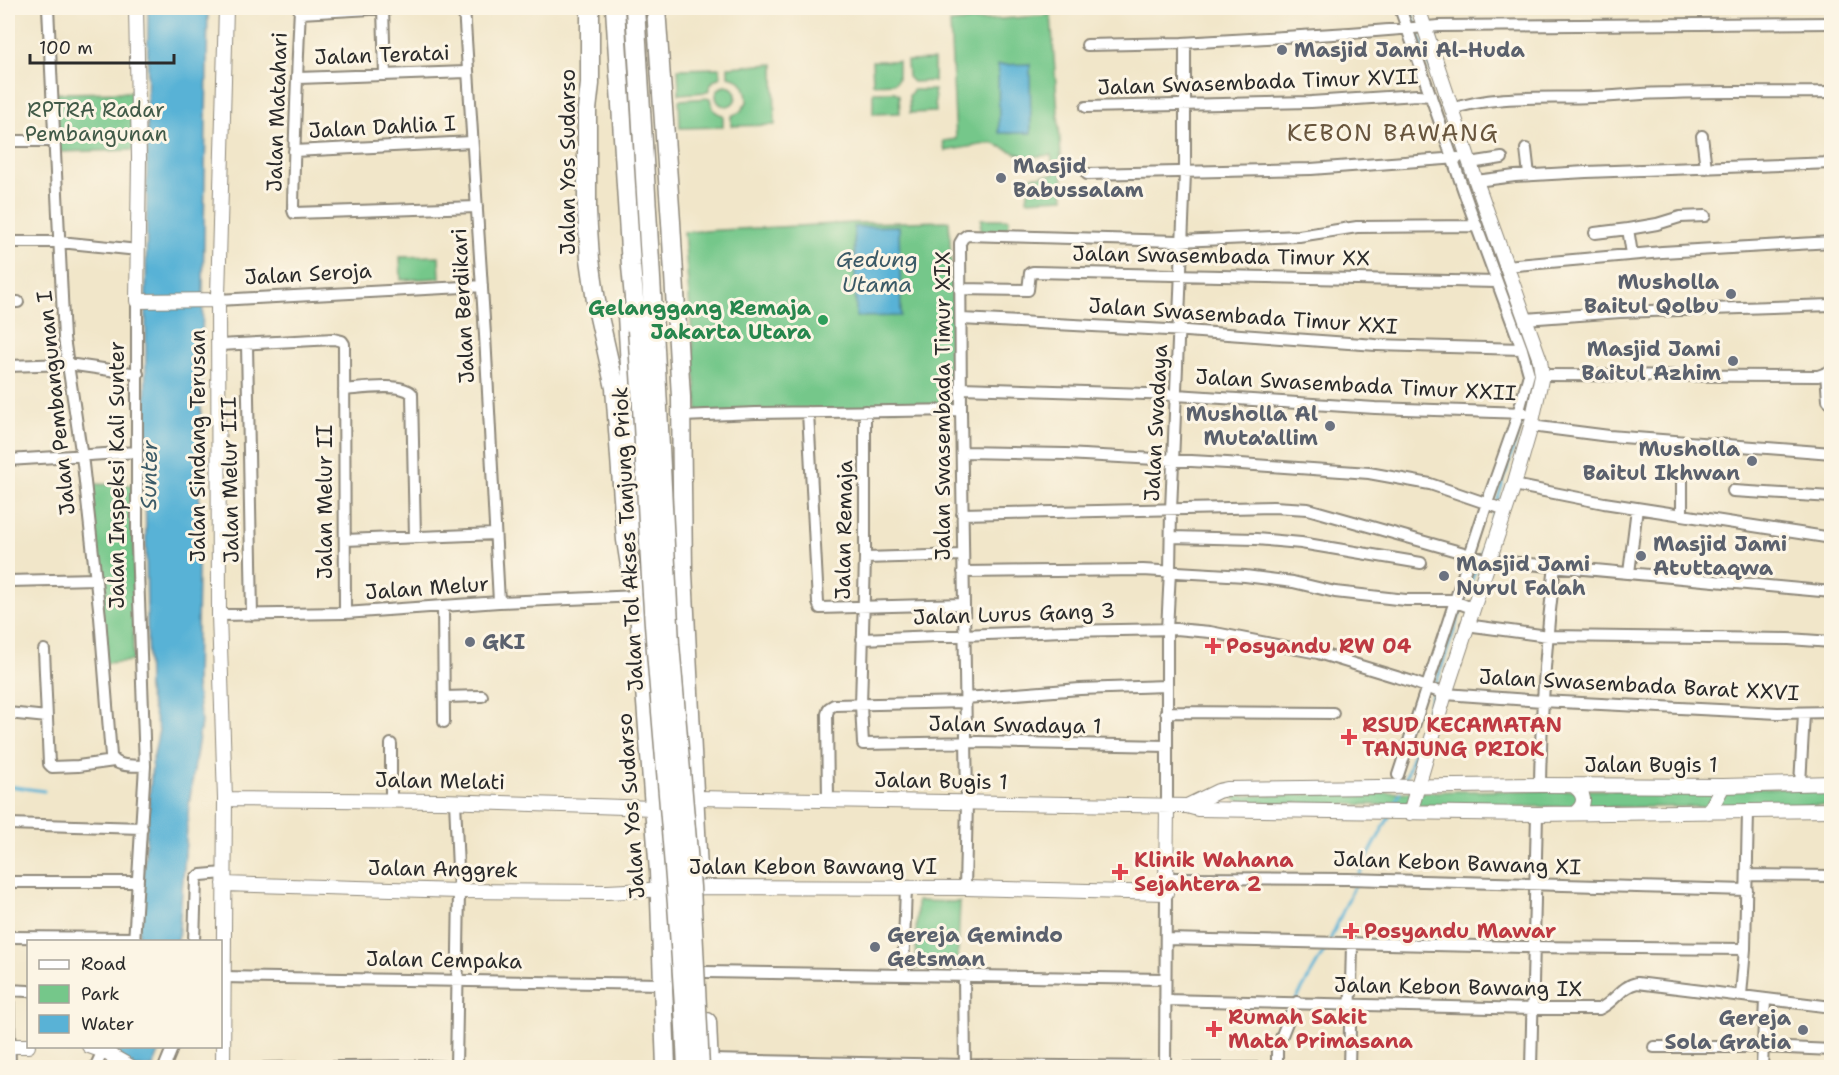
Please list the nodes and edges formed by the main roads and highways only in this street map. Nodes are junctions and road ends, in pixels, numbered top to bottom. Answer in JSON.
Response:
{"nodes":[{"id":1,"x":590,"y":8,"type":"edge"},
{"id":2,"x":615,"y":8,"type":"edge"},
{"id":3,"x":635,"y":8,"type":"edge"},
{"id":4,"x":656,"y":8,"type":"edge"},
{"id":5,"x":640,"y":330,"type":"junction"},
{"id":6,"x":638,"y":590,"type":"junction"},
{"id":7,"x":643,"y":658,"type":"junction"},
{"id":8,"x":687,"y":659,"type":"junction"},
{"id":9,"x":689,"y":699,"type":"junction"},
{"id":10,"x":646,"y":700,"type":"junction"},
{"id":11,"x":702,"y":944,"type":"junction"},
{"id":12,"x":661,"y":945,"type":"junction"},
{"id":13,"x":706,"y":1065,"type":"edge"},
{"id":14,"x":666,"y":1068,"type":"edge"},
{"id":15,"x":687,"y":1068,"type":"edge"}],
"edges":[{"from":1,"to":6,"type":"highway","name":"Jalan Yos Sudarso"},
{"from":2,"to":5,"type":"highway","name":"Jalan Tol Akses Tanjung Priok"},
{"from":3,"to":5,"type":"highway","name":"Jalan Tol Akses Tanjung Priok"},
{"from":4,"to":8,"type":"highway"},
{"from":5,"to":6,"type":"highway"},
{"from":5,"to":13,"type":"highway","name":"Jalan Tol Akses Tanjung Priok","bridge":true},
{"from":5,"to":15,"type":"highway","name":"Jalan Tol Akses Tanjung Priok","bridge":true},
{"from":6,"to":7,"type":"highway","name":"Jalan Yos Sudarso"},
{"from":7,"to":8,"type":"highway"},
{"from":7,"to":10,"type":"highway","name":"Jalan Yos Sudarso"},
{"from":8,"to":9,"type":"highway"},
{"from":9,"to":10,"type":"highway"},
{"from":9,"to":11,"type":"highway"},
{"from":10,"to":12,"type":"highway","name":"Jalan Yos Sudarso"},
{"from":11,"to":12,"type":"highway"},
{"from":11,"to":13,"type":"highway"},
{"from":12,"to":14,"type":"highway","name":"Jalan Yos Sudarso"}]}
